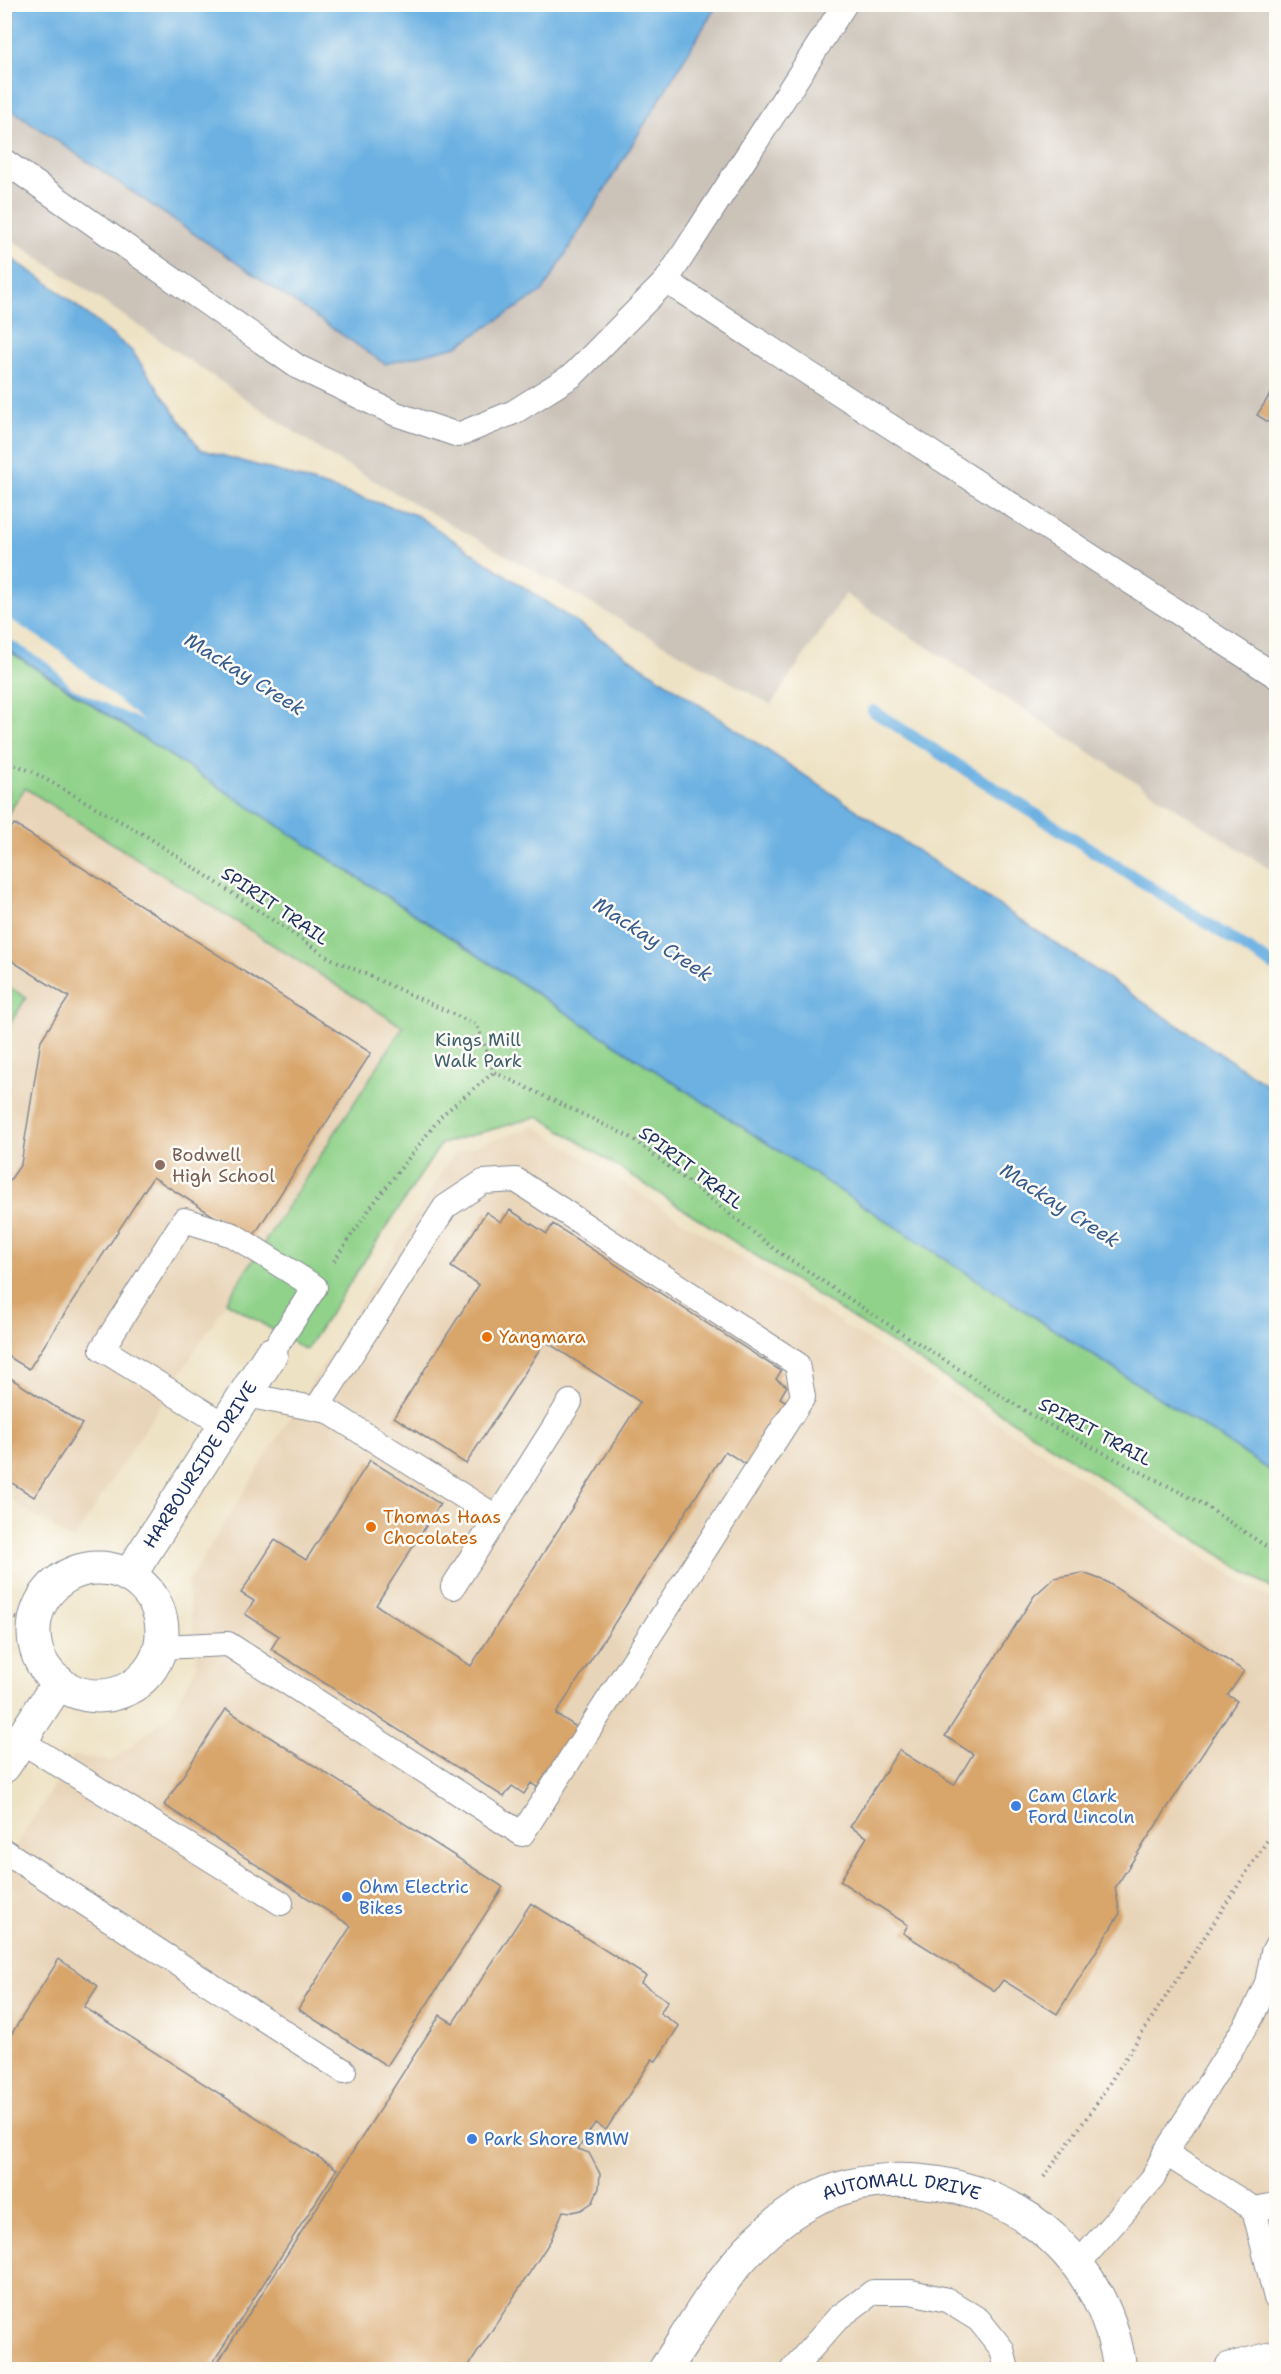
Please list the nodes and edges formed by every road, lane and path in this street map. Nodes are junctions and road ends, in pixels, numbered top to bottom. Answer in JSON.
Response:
{"nodes":[{"id":1,"x":845,"y":4,"type":"edge"},
{"id":2,"x":4,"y":161,"type":"edge"},
{"id":3,"x":666,"y":281,"type":"junction"},
{"id":4,"x":1276,"y":676,"type":"edge"},
{"id":5,"x":5,"y":761,"type":"edge"},
{"id":6,"x":494,"y":1072,"type":"junction"},
{"id":7,"x":331,"y":1266,"type":"dead end"},
{"id":8,"x":271,"y":1354,"type":"joint"},
{"id":9,"x":246,"y":1395,"type":"junction"},
{"id":10,"x":570,"y":1402,"type":"dead end"},
{"id":11,"x":317,"y":1408,"type":"junction"},
{"id":12,"x":226,"y":1426,"type":"junction"},
{"id":13,"x":496,"y":1517,"type":"junction"},
{"id":14,"x":1276,"y":1553,"type":"edge"},
{"id":15,"x":129,"y":1576,"type":"junction"},
{"id":16,"x":453,"y":1587,"type":"dead end"},
{"id":17,"x":20,"y":1619,"type":"edge"},
{"id":18,"x":160,"y":1647,"type":"junction"},
{"id":19,"x":58,"y":1682,"type":"junction"},
{"id":20,"x":13,"y":1754,"type":"edge"},
{"id":21,"x":1276,"y":1827,"type":"edge"},
{"id":22,"x":4,"y":1851,"type":"edge"},
{"id":23,"x":281,"y":1903,"type":"dead end"},
{"id":24,"x":1276,"y":1946,"type":"edge"},
{"id":25,"x":344,"y":2071,"type":"dead end"},
{"id":26,"x":1165,"y":2153,"type":"junction"},
{"id":27,"x":1044,"y":2177,"type":"dead end"},
{"id":28,"x":1265,"y":2207,"type":"edge"},
{"id":29,"x":1078,"y":2264,"type":"junction"},
{"id":30,"x":1276,"y":2298,"type":"edge"},
{"id":31,"x":1276,"y":2353,"type":"edge"},
{"id":32,"x":665,"y":2370,"type":"edge"},
{"id":33,"x":792,"y":2370,"type":"edge"},
{"id":34,"x":1007,"y":2370,"type":"edge"},
{"id":35,"x":1120,"y":2370,"type":"edge"},
{"id":36,"x":1227,"y":2370,"type":"edge"}],
"edges":[{"from":1,"to":3,"type":"lane"},
{"from":2,"to":3,"type":"lane"},
{"from":3,"to":4,"type":"lane"},
{"from":5,"to":6,"type":"path","name":"SPIRIT TRAIL"},
{"from":6,"to":7,"type":"path"},
{"from":6,"to":14,"type":"path","name":"SPIRIT TRAIL"},
{"from":8,"to":9,"type":"street","name":"HARBOURSIDE DRIVE"},
{"from":8,"to":12,"type":"lane"},
{"from":9,"to":11,"type":"lane"},
{"from":9,"to":12,"type":"street","name":"HARBOURSIDE DRIVE"},
{"from":10,"to":13,"type":"lane"},
{"from":11,"to":13,"type":"lane"},
{"from":11,"to":18,"type":"lane"},
{"from":12,"to":15,"type":"street","name":"HARBOURSIDE DRIVE"},
{"from":13,"to":16,"type":"lane"},
{"from":15,"to":17,"type":"street"},
{"from":15,"to":18,"type":"street"},
{"from":17,"to":19,"type":"street"},
{"from":18,"to":19,"type":"street"},
{"from":19,"to":20,"type":"street"},
{"from":20,"to":23,"type":"lane"},
{"from":21,"to":27,"type":"path"},
{"from":22,"to":25,"type":"lane"},
{"from":24,"to":26,"type":"lane"},
{"from":26,"to":28,"type":"lane"},
{"from":26,"to":29,"type":"lane"},
{"from":28,"to":30,"type":"lane"},
{"from":29,"to":32,"type":"street","name":"AUTOMALL DRIVE"},
{"from":29,"to":35,"type":"street","name":"AUTOMALL DRIVE"},
{"from":31,"to":36,"type":"lane"},
{"from":33,"to":34,"type":"lane"}]}
